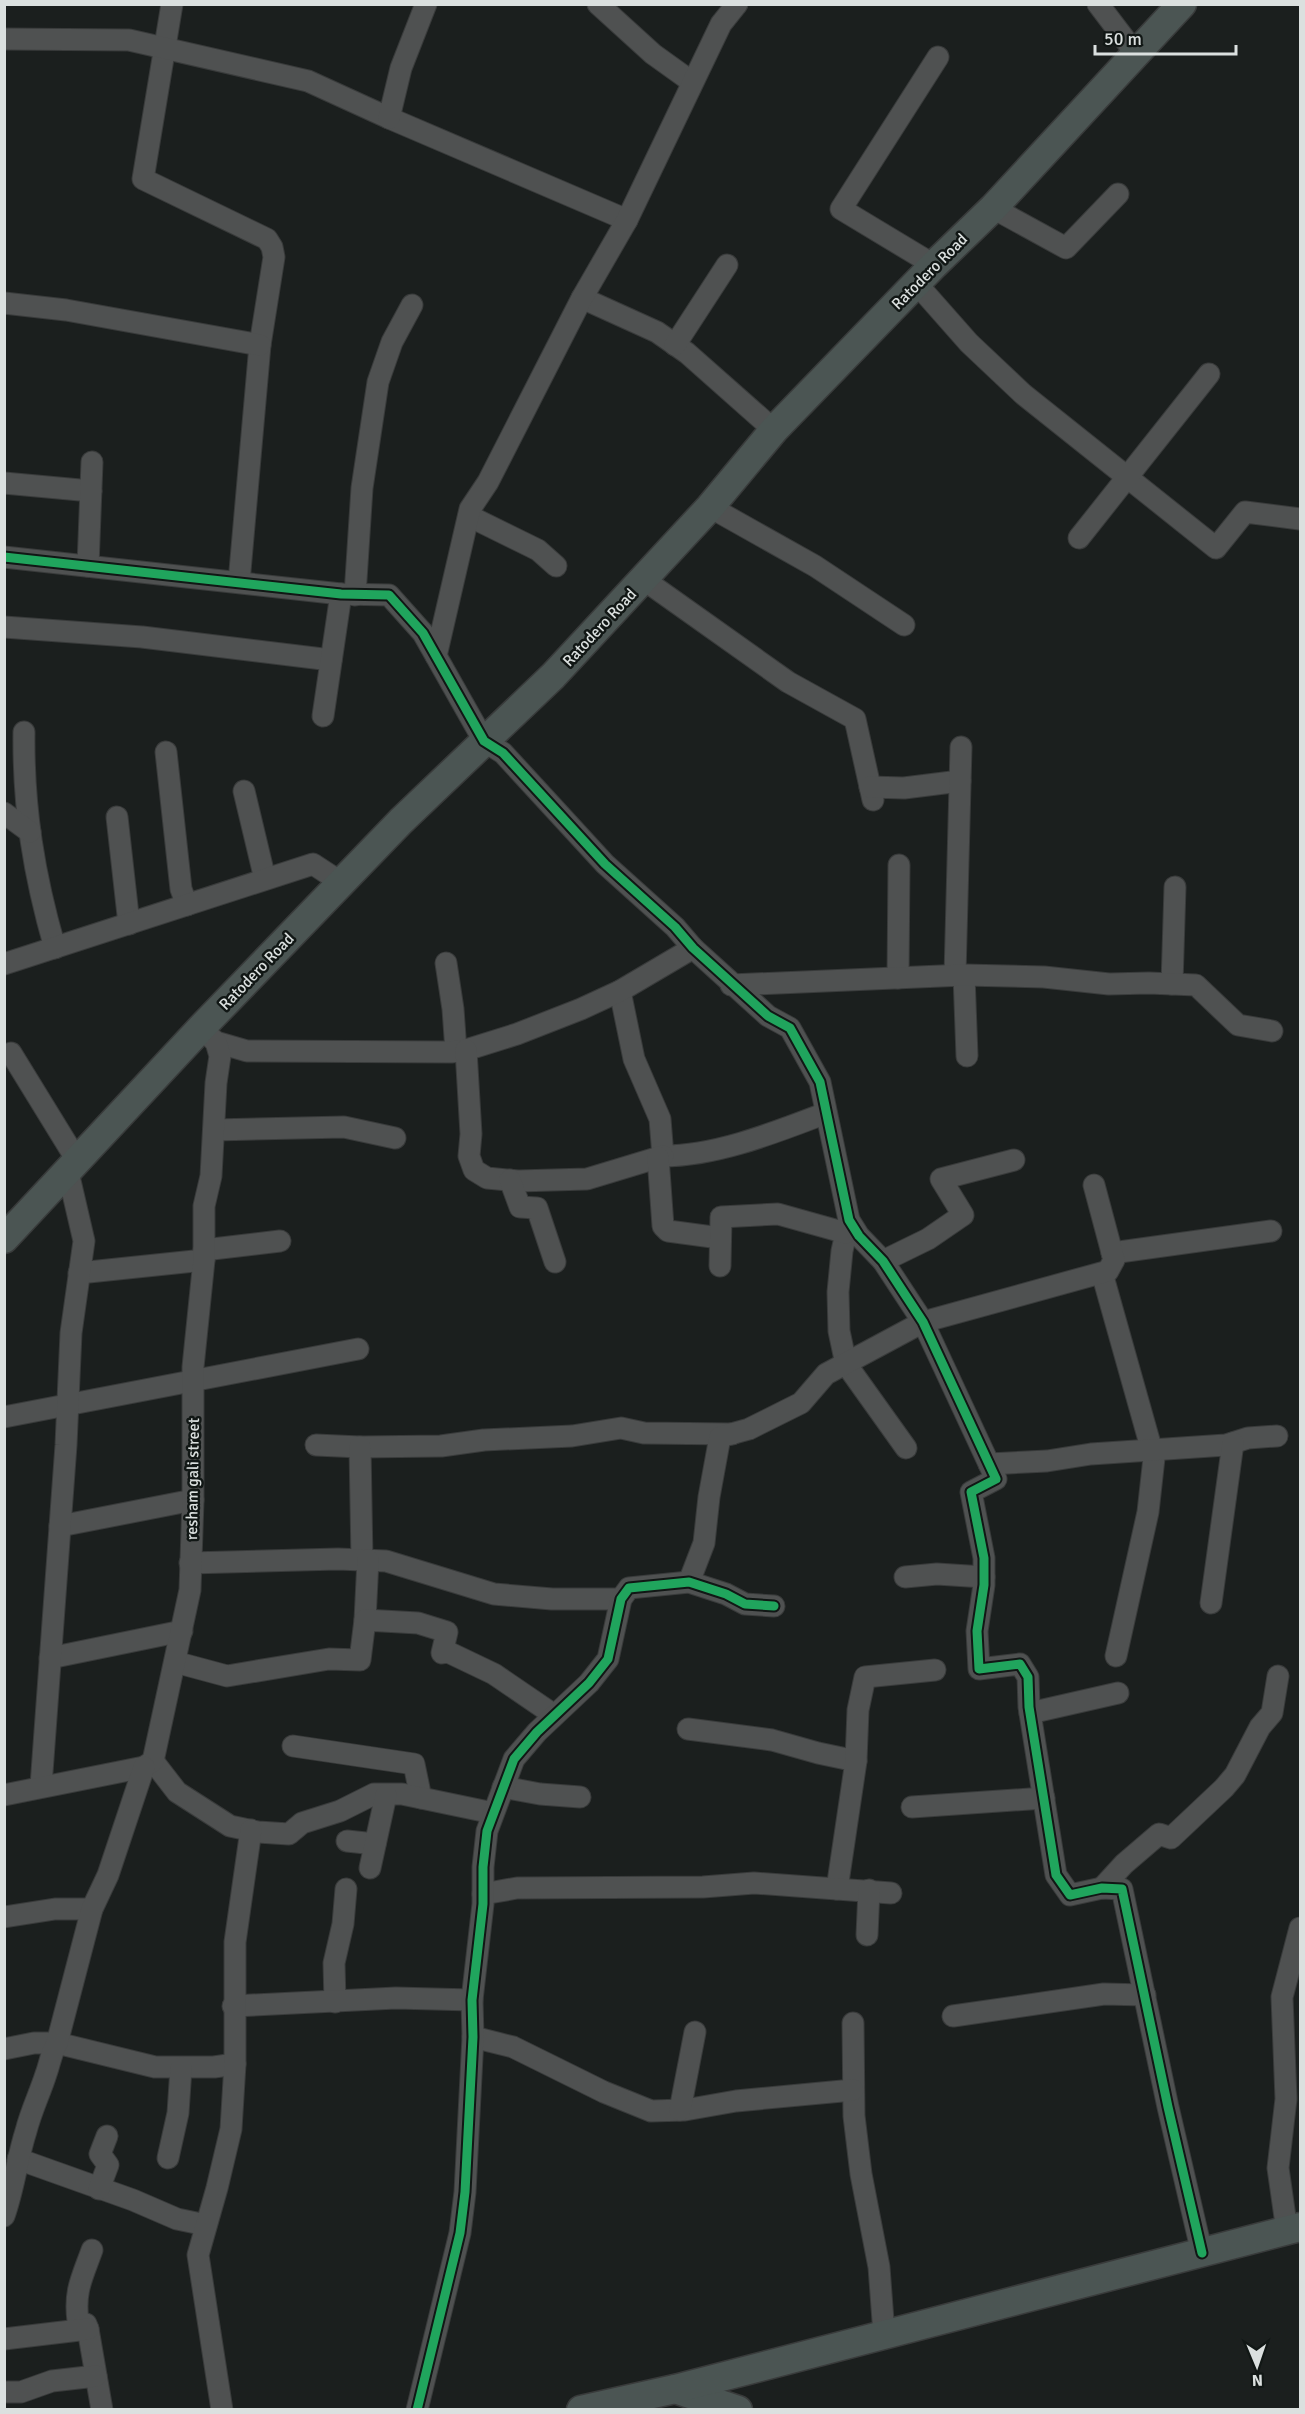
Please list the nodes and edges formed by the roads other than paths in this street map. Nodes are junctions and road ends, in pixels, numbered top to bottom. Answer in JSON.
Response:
{"nodes":[{"id":1,"x":172,"y":4,"type":"edge"},
{"id":2,"x":426,"y":4,"type":"edge"},
{"id":3,"x":598,"y":4,"type":"edge"},
{"id":4,"x":737,"y":4,"type":"edge"},
{"id":5,"x":1098,"y":4,"type":"edge"},
{"id":6,"x":1182,"y":4,"type":"edge"},
{"id":7,"x":4,"y":39,"type":"edge"},
{"id":8,"x":166,"y":49,"type":"junction"},
{"id":9,"x":1136,"y":54,"type":"junction"},
{"id":10,"x":938,"y":57,"type":"dead end"},
{"id":11,"x":692,"y":82,"type":"junction"},
{"id":12,"x":389,"y":118,"type":"junction"},
{"id":13,"x":1118,"y":194,"type":"dead end"},
{"id":14,"x":993,"y":208,"type":"junction"},
{"id":15,"x":627,"y":220,"type":"junction"},
{"id":16,"x":727,"y":265,"type":"dead end"},
{"id":17,"x":925,"y":274,"type":"junction"},
{"id":18,"x":582,"y":298,"type":"junction"},
{"id":19,"x":4,"y":303,"type":"edge"},
{"id":20,"x":412,"y":305,"type":"dead end"},
{"id":21,"x":260,"y":345,"type":"junction"},
{"id":22,"x":675,"y":345,"type":"junction"},
{"id":23,"x":1209,"y":374,"type":"dead end"},
{"id":24,"x":774,"y":430,"type":"junction"},
{"id":25,"x":92,"y":462,"type":"dead end"},
{"id":26,"x":1126,"y":478,"type":"junction"},
{"id":27,"x":4,"y":483,"type":"edge"},
{"id":28,"x":91,"y":491,"type":"junction"},
{"id":29,"x":710,"y":507,"type":"junction"},
{"id":30,"x":469,"y":516,"type":"junction"},
{"id":31,"x":1300,"y":519,"type":"edge"},
{"id":32,"x":1079,"y":538,"type":"dead end"},
{"id":33,"x":4,"y":557,"type":"edge"},
{"id":34,"x":88,"y":566,"type":"junction"},
{"id":35,"x":556,"y":566,"type":"dead end"},
{"id":36,"x":643,"y":579,"type":"junction"},
{"id":37,"x":239,"y":582,"type":"junction"},
{"id":38,"x":348,"y":595,"type":"junction"},
{"id":39,"x":904,"y":625,"type":"dead end"},
{"id":40,"x":4,"y":627,"type":"edge"},
{"id":41,"x":436,"y":656,"type":"junction"},
{"id":42,"x":331,"y":660,"type":"junction"},
{"id":43,"x":323,"y":716,"type":"dead end"},
{"id":44,"x":24,"y":732,"type":"dead end"},
{"id":45,"x":484,"y":741,"type":"junction"},
{"id":46,"x":961,"y":747,"type":"dead end"},
{"id":47,"x":166,"y":752,"type":"dead end"},
{"id":48,"x":960,"y":781,"type":"junction"},
{"id":49,"x":244,"y":791,"type":"dead end"},
{"id":50,"x":4,"y":813,"type":"edge"},
{"id":51,"x":117,"y":817,"type":"dead end"},
{"id":52,"x":30,"y":832,"type":"junction"},
{"id":53,"x":899,"y":865,"type":"dead end"},
{"id":54,"x":265,"y":879,"type":"junction"},
{"id":55,"x":342,"y":883,"type":"junction"},
{"id":56,"x":1175,"y":887,"type":"dead end"},
{"id":57,"x":187,"y":905,"type":"junction"},
{"id":58,"x":129,"y":924,"type":"junction"},
{"id":59,"x":55,"y":948,"type":"junction"},
{"id":60,"x":693,"y":948,"type":"junction"},
{"id":61,"x":446,"y":963,"type":"dead end"},
{"id":62,"x":4,"y":964,"type":"edge"},
{"id":63,"x":959,"y":975,"type":"junction"},
{"id":64,"x":898,"y":978,"type":"junction"},
{"id":65,"x":1172,"y":984,"type":"junction"},
{"id":66,"x":731,"y":986,"type":"junction"},
{"id":67,"x":620,"y":991,"type":"junction"},
{"id":68,"x":1272,"y":1031,"type":"dead end"},
{"id":69,"x":209,"y":1035,"type":"junction"},
{"id":70,"x":461,"y":1051,"type":"junction"},
{"id":71,"x":11,"y":1053,"type":"dead end"},
{"id":72,"x":967,"y":1056,"type":"dead end"},
{"id":73,"x":826,"y":1113,"type":"junction"},
{"id":74,"x":214,"y":1130,"type":"junction"},
{"id":75,"x":395,"y":1138,"type":"dead end"},
{"id":76,"x":661,"y":1156,"type":"junction"},
{"id":77,"x":1014,"y":1160,"type":"dead end"},
{"id":78,"x":73,"y":1167,"type":"junction"},
{"id":79,"x":510,"y":1180,"type":"junction"},
{"id":80,"x":1094,"y":1185,"type":"dead end"},
{"id":81,"x":847,"y":1226,"type":"junction"},
{"id":82,"x":1271,"y":1231,"type":"dead end"},
{"id":83,"x":720,"y":1238,"type":"junction"},
{"id":84,"x":4,"y":1239,"type":"edge"},
{"id":85,"x":280,"y":1241,"type":"dead end"},
{"id":86,"x":1112,"y":1252,"type":"junction"},
{"id":87,"x":204,"y":1255,"type":"junction"},
{"id":88,"x":555,"y":1262,"type":"dead end"},
{"id":89,"x":883,"y":1262,"type":"junction"},
{"id":90,"x":720,"y":1266,"type":"dead end"},
{"id":91,"x":80,"y":1273,"type":"junction"},
{"id":92,"x":1102,"y":1273,"type":"junction"},
{"id":93,"x":923,"y":1322,"type":"junction"},
{"id":94,"x":358,"y":1349,"type":"dead end"},
{"id":95,"x":846,"y":1364,"type":"junction"},
{"id":96,"x":193,"y":1380,"type":"junction"},
{"id":97,"x":68,"y":1405,"type":"junction"},
{"id":98,"x":4,"y":1417,"type":"edge"},
{"id":99,"x":732,"y":1434,"type":"junction"},
{"id":100,"x":1277,"y":1436,"type":"dead end"},
{"id":101,"x":1233,"y":1443,"type":"junction"},
{"id":102,"x":316,"y":1445,"type":"dead end"},
{"id":103,"x":360,"y":1448,"type":"junction"},
{"id":104,"x":906,"y":1448,"type":"dead end"},
{"id":105,"x":1152,"y":1449,"type":"junction"},
{"id":106,"x":989,"y":1464,"type":"junction"},
{"id":107,"x":193,"y":1500,"type":"junction"},
{"id":108,"x":60,"y":1526,"type":"junction"},
{"id":109,"x":365,"y":1560,"type":"junction"},
{"id":110,"x":190,"y":1563,"type":"junction"},
{"id":111,"x":905,"y":1577,"type":"dead end"},
{"id":112,"x":984,"y":1577,"type":"junction"},
{"id":113,"x":689,"y":1582,"type":"junction"},
{"id":114,"x":621,"y":1599,"type":"junction"},
{"id":115,"x":1211,"y":1603,"type":"dead end"},
{"id":116,"x":774,"y":1606,"type":"dead end"},
{"id":117,"x":364,"y":1620,"type":"junction"},
{"id":118,"x":182,"y":1631,"type":"junction"},
{"id":119,"x":1116,"y":1656,"type":"dead end"},
{"id":120,"x":50,"y":1658,"type":"junction"},
{"id":121,"x":175,"y":1662,"type":"junction"},
{"id":122,"x":935,"y":1670,"type":"dead end"},
{"id":123,"x":1278,"y":1676,"type":"dead end"},
{"id":124,"x":1118,"y":1693,"type":"dead end"},
{"id":125,"x":1030,"y":1713,"type":"junction"},
{"id":126,"x":554,"y":1715,"type":"junction"},
{"id":127,"x":688,"y":1729,"type":"dead end"},
{"id":128,"x":293,"y":1746,"type":"dead end"},
{"id":129,"x":856,"y":1761,"type":"junction"},
{"id":130,"x":149,"y":1764,"type":"junction"},
{"id":131,"x":41,"y":1786,"type":"junction"},
{"id":132,"x":502,"y":1787,"type":"junction"},
{"id":133,"x":4,"y":1795,"type":"edge"},
{"id":134,"x":386,"y":1795,"type":"junction"},
{"id":135,"x":580,"y":1797,"type":"dead end"},
{"id":136,"x":1044,"y":1797,"type":"junction"},
{"id":137,"x":421,"y":1798,"type":"junction"},
{"id":138,"x":912,"y":1808,"type":"dead end"},
{"id":139,"x":494,"y":1813,"type":"junction"},
{"id":140,"x":250,"y":1830,"type":"junction"},
{"id":141,"x":347,"y":1841,"type":"dead end"},
{"id":142,"x":375,"y":1844,"type":"junction"},
{"id":143,"x":370,"y":1868,"type":"dead end"},
{"id":144,"x":346,"y":1888,"type":"dead end"},
{"id":145,"x":1102,"y":1888,"type":"junction"},
{"id":146,"x":837,"y":1889,"type":"junction"},
{"id":147,"x":869,"y":1890,"type":"junction"},
{"id":148,"x":891,"y":1893,"type":"dead end"},
{"id":149,"x":483,"y":1894,"type":"junction"},
{"id":150,"x":92,"y":1909,"type":"junction"},
{"id":151,"x":4,"y":1917,"type":"edge"},
{"id":152,"x":1300,"y":1928,"type":"edge"},
{"id":153,"x":867,"y":1935,"type":"dead end"},
{"id":154,"x":1145,"y":1995,"type":"junction"},
{"id":155,"x":472,"y":2000,"type":"junction"},
{"id":156,"x":335,"y":2002,"type":"junction"},
{"id":157,"x":233,"y":2006,"type":"junction"},
{"id":158,"x":953,"y":2016,"type":"dead end"},
{"id":159,"x":852,"y":2023,"type":"dead end"},
{"id":160,"x":695,"y":2032,"type":"dead end"},
{"id":161,"x":473,"y":2037,"type":"junction"},
{"id":162,"x":57,"y":2043,"type":"junction"},
{"id":163,"x":4,"y":2049,"type":"edge"},
{"id":164,"x":234,"y":2064,"type":"junction"},
{"id":165,"x":182,"y":2068,"type":"junction"},
{"id":166,"x":853,"y":2090,"type":"junction"},
{"id":167,"x":680,"y":2110,"type":"junction"},
{"id":168,"x":106,"y":2136,"type":"dead end"},
{"id":169,"x":168,"y":2158,"type":"dead end"},
{"id":170,"x":13,"y":2166,"type":"edge"},
{"id":171,"x":99,"y":2189,"type":"junction"},
{"id":172,"x":4,"y":2216,"type":"edge"},
{"id":173,"x":206,"y":2225,"type":"junction"},
{"id":174,"x":1294,"y":2229,"type":"edge"},
{"id":175,"x":92,"y":2250,"type":"dead end"},
{"id":176,"x":1202,"y":2253,"type":"junction"},
{"id":177,"x":88,"y":2329,"type":"junction"},
{"id":178,"x":884,"y":2334,"type":"junction"},
{"id":179,"x":4,"y":2338,"type":"edge"},
{"id":180,"x":96,"y":2376,"type":"junction"},
{"id":181,"x":4,"y":2392,"type":"edge"},
{"id":182,"x":670,"y":2396,"type":"edge"},
{"id":183,"x":102,"y":2409,"type":"edge"},
{"id":184,"x":222,"y":2409,"type":"edge"},
{"id":185,"x":417,"y":2409,"type":"edge"},
{"id":186,"x":581,"y":2409,"type":"edge"},
{"id":187,"x":738,"y":2409,"type":"edge"}],
"edges":[{"from":1,"to":8,"type":"street"},
{"from":2,"to":12,"type":"street"},
{"from":3,"to":11,"type":"street"},
{"from":4,"to":11,"type":"street"},
{"from":5,"to":9,"type":"street"},
{"from":6,"to":9,"type":"main road","name":"Ratodero Road"},
{"from":7,"to":8,"type":"street"},
{"from":8,"to":12,"type":"street"},
{"from":8,"to":21,"type":"street"},
{"from":9,"to":14,"type":"main road","name":"Ratodero Road"},
{"from":10,"to":17,"type":"street"},
{"from":11,"to":15,"type":"street"},
{"from":12,"to":15,"type":"street"},
{"from":13,"to":14,"type":"street"},
{"from":14,"to":17,"type":"main road","name":"Ratodero Road"},
{"from":15,"to":18,"type":"street"},
{"from":16,"to":22,"type":"street"},
{"from":17,"to":24,"type":"main road","name":"Ratodero Road"},
{"from":17,"to":26,"type":"street"},
{"from":18,"to":22,"type":"street"},
{"from":18,"to":30,"type":"street"},
{"from":19,"to":21,"type":"street"},
{"from":20,"to":38,"type":"street"},
{"from":21,"to":37,"type":"street"},
{"from":22,"to":24,"type":"street"},
{"from":23,"to":26,"type":"street"},
{"from":24,"to":29,"type":"main road","name":"Ratodero Road"},
{"from":25,"to":28,"type":"street"},
{"from":26,"to":31,"type":"street"},
{"from":26,"to":32,"type":"street"},
{"from":27,"to":28,"type":"street"},
{"from":28,"to":34,"type":"street"},
{"from":29,"to":36,"type":"main road","name":"Ratodero Road"},
{"from":29,"to":39,"type":"street"},
{"from":30,"to":35,"type":"street"},
{"from":30,"to":41,"type":"street"},
{"from":33,"to":34,"type":"street"},
{"from":34,"to":37,"type":"street"},
{"from":36,"to":45,"type":"main road","name":"Ratodero Road"},
{"from":36,"to":48,"type":"street"},
{"from":37,"to":38,"type":"street"},
{"from":38,"to":41,"type":"street"},
{"from":38,"to":42,"type":"street"},
{"from":40,"to":42,"type":"street"},
{"from":41,"to":45,"type":"street"},
{"from":42,"to":43,"type":"street"},
{"from":44,"to":52,"type":"street"},
{"from":45,"to":55,"type":"main road","name":"Ratodero Road"},
{"from":45,"to":60,"type":"street"},
{"from":46,"to":48,"type":"street"},
{"from":47,"to":57,"type":"street"},
{"from":48,"to":63,"type":"street"},
{"from":49,"to":54,"type":"street"},
{"from":50,"to":52,"type":"street"},
{"from":51,"to":58,"type":"street"},
{"from":52,"to":59,"type":"street"},
{"from":53,"to":64,"type":"street"},
{"from":54,"to":55,"type":"street"},
{"from":54,"to":57,"type":"street"},
{"from":55,"to":69,"type":"main road","name":"Ratodero Road"},
{"from":56,"to":65,"type":"street"},
{"from":57,"to":58,"type":"street"},
{"from":58,"to":59,"type":"street"},
{"from":59,"to":62,"type":"street"},
{"from":60,"to":66,"type":"street"},
{"from":60,"to":67,"type":"street"},
{"from":61,"to":70,"type":"street"},
{"from":63,"to":64,"type":"street"},
{"from":63,"to":65,"type":"street"},
{"from":63,"to":72,"type":"street"},
{"from":64,"to":66,"type":"street"},
{"from":65,"to":68,"type":"street"},
{"from":66,"to":73,"type":"street"},
{"from":67,"to":70,"type":"street"},
{"from":67,"to":76,"type":"street"},
{"from":69,"to":70,"type":"street"},
{"from":69,"to":74,"type":"street","name":"resham gali street"},
{"from":69,"to":78,"type":"main road","name":"Ratodero Road"},
{"from":70,"to":79,"type":"street"},
{"from":71,"to":78,"type":"street"},
{"from":73,"to":76,"type":"street"},
{"from":73,"to":81,"type":"street"},
{"from":74,"to":75,"type":"street"},
{"from":74,"to":87,"type":"street","name":"resham gali street"},
{"from":76,"to":79,"type":"street"},
{"from":76,"to":83,"type":"street"},
{"from":77,"to":89,"type":"street"},
{"from":78,"to":84,"type":"main road","name":"Ratodero Road"},
{"from":78,"to":91,"type":"street"},
{"from":79,"to":88,"type":"street"},
{"from":80,"to":86,"type":"street"},
{"from":81,"to":83,"type":"street"},
{"from":81,"to":89,"type":"street"},
{"from":81,"to":95,"type":"street"},
{"from":82,"to":86,"type":"street"},
{"from":83,"to":90,"type":"street"},
{"from":85,"to":87,"type":"street"},
{"from":86,"to":92,"type":"street"},
{"from":87,"to":91,"type":"street"},
{"from":87,"to":96,"type":"street","name":"resham gali street"},
{"from":89,"to":93,"type":"street"},
{"from":91,"to":97,"type":"street"},
{"from":92,"to":93,"type":"street"},
{"from":92,"to":105,"type":"street"},
{"from":93,"to":95,"type":"street"},
{"from":93,"to":106,"type":"street"},
{"from":94,"to":96,"type":"street"},
{"from":95,"to":99,"type":"street"},
{"from":95,"to":104,"type":"street"},
{"from":96,"to":97,"type":"street"},
{"from":96,"to":107,"type":"street","name":"resham gali street"},
{"from":97,"to":98,"type":"street"},
{"from":97,"to":108,"type":"street"},
{"from":99,"to":103,"type":"street"},
{"from":99,"to":113,"type":"street"},
{"from":100,"to":101,"type":"street"},
{"from":101,"to":105,"type":"street"},
{"from":101,"to":115,"type":"street"},
{"from":102,"to":103,"type":"street"},
{"from":103,"to":109,"type":"street"},
{"from":105,"to":106,"type":"street"},
{"from":105,"to":119,"type":"street"},
{"from":106,"to":112,"type":"street"},
{"from":107,"to":108,"type":"street"},
{"from":107,"to":110,"type":"street","name":"resham gali street"},
{"from":108,"to":120,"type":"street"},
{"from":109,"to":110,"type":"street"},
{"from":109,"to":114,"type":"street"},
{"from":109,"to":117,"type":"street"},
{"from":110,"to":118,"type":"street","name":"resham gali street"},
{"from":111,"to":112,"type":"street"},
{"from":112,"to":125,"type":"street"},
{"from":113,"to":114,"type":"street"},
{"from":113,"to":116,"type":"street"},
{"from":114,"to":126,"type":"street"},
{"from":117,"to":121,"type":"street"},
{"from":117,"to":126,"type":"street"},
{"from":118,"to":120,"type":"street"},
{"from":118,"to":121,"type":"street","name":"resham gali street"},
{"from":120,"to":131,"type":"street"},
{"from":121,"to":130,"type":"street","name":"resham gali street"},
{"from":122,"to":129,"type":"street"},
{"from":123,"to":145,"type":"street"},
{"from":124,"to":125,"type":"street"},
{"from":125,"to":136,"type":"street"},
{"from":126,"to":132,"type":"street"},
{"from":127,"to":129,"type":"street"},
{"from":128,"to":137,"type":"street"},
{"from":129,"to":146,"type":"street"},
{"from":130,"to":131,"type":"street"},
{"from":130,"to":140,"type":"street"},
{"from":130,"to":150,"type":"street","name":"resham gali street"},
{"from":131,"to":133,"type":"street"},
{"from":132,"to":135,"type":"street"},
{"from":132,"to":139,"type":"street"},
{"from":134,"to":137,"type":"street"},
{"from":134,"to":140,"type":"street"},
{"from":134,"to":142,"type":"street"},
{"from":136,"to":138,"type":"street"},
{"from":136,"to":145,"type":"street"},
{"from":137,"to":139,"type":"street"},
{"from":139,"to":149,"type":"street"},
{"from":140,"to":157,"type":"street"},
{"from":141,"to":142,"type":"street"},
{"from":142,"to":143,"type":"street"},
{"from":144,"to":156,"type":"street"},
{"from":145,"to":154,"type":"street"},
{"from":146,"to":147,"type":"street"},
{"from":146,"to":149,"type":"street"},
{"from":147,"to":148,"type":"street"},
{"from":147,"to":153,"type":"street"},
{"from":149,"to":155,"type":"street"},
{"from":150,"to":151,"type":"street"},
{"from":150,"to":162,"type":"street","name":"resham gali street"},
{"from":152,"to":174,"type":"street"},
{"from":154,"to":158,"type":"street"},
{"from":154,"to":176,"type":"street"},
{"from":155,"to":156,"type":"street"},
{"from":155,"to":161,"type":"street"},
{"from":156,"to":157,"type":"street"},
{"from":157,"to":164,"type":"street"},
{"from":159,"to":166,"type":"street"},
{"from":160,"to":167,"type":"street"},
{"from":161,"to":167,"type":"street"},
{"from":161,"to":185,"type":"street"},
{"from":162,"to":163,"type":"street"},
{"from":162,"to":165,"type":"street"},
{"from":162,"to":170,"type":"street","name":"resham gali street"},
{"from":164,"to":165,"type":"street"},
{"from":164,"to":173,"type":"street"},
{"from":165,"to":169,"type":"street"},
{"from":166,"to":167,"type":"street"},
{"from":166,"to":178,"type":"street"},
{"from":168,"to":171,"type":"street"},
{"from":170,"to":171,"type":"street"},
{"from":170,"to":172,"type":"street","name":"resham gali street"},
{"from":171,"to":173,"type":"street"},
{"from":173,"to":184,"type":"street"},
{"from":174,"to":176,"type":"main road"},
{"from":175,"to":177,"type":"street"},
{"from":176,"to":178,"type":"main road"},
{"from":177,"to":179,"type":"street"},
{"from":177,"to":180,"type":"street"},
{"from":178,"to":182,"type":"main road"},
{"from":180,"to":181,"type":"street"},
{"from":180,"to":183,"type":"street"},
{"from":182,"to":186,"type":"main road"},
{"from":182,"to":187,"type":"main road"}]}
